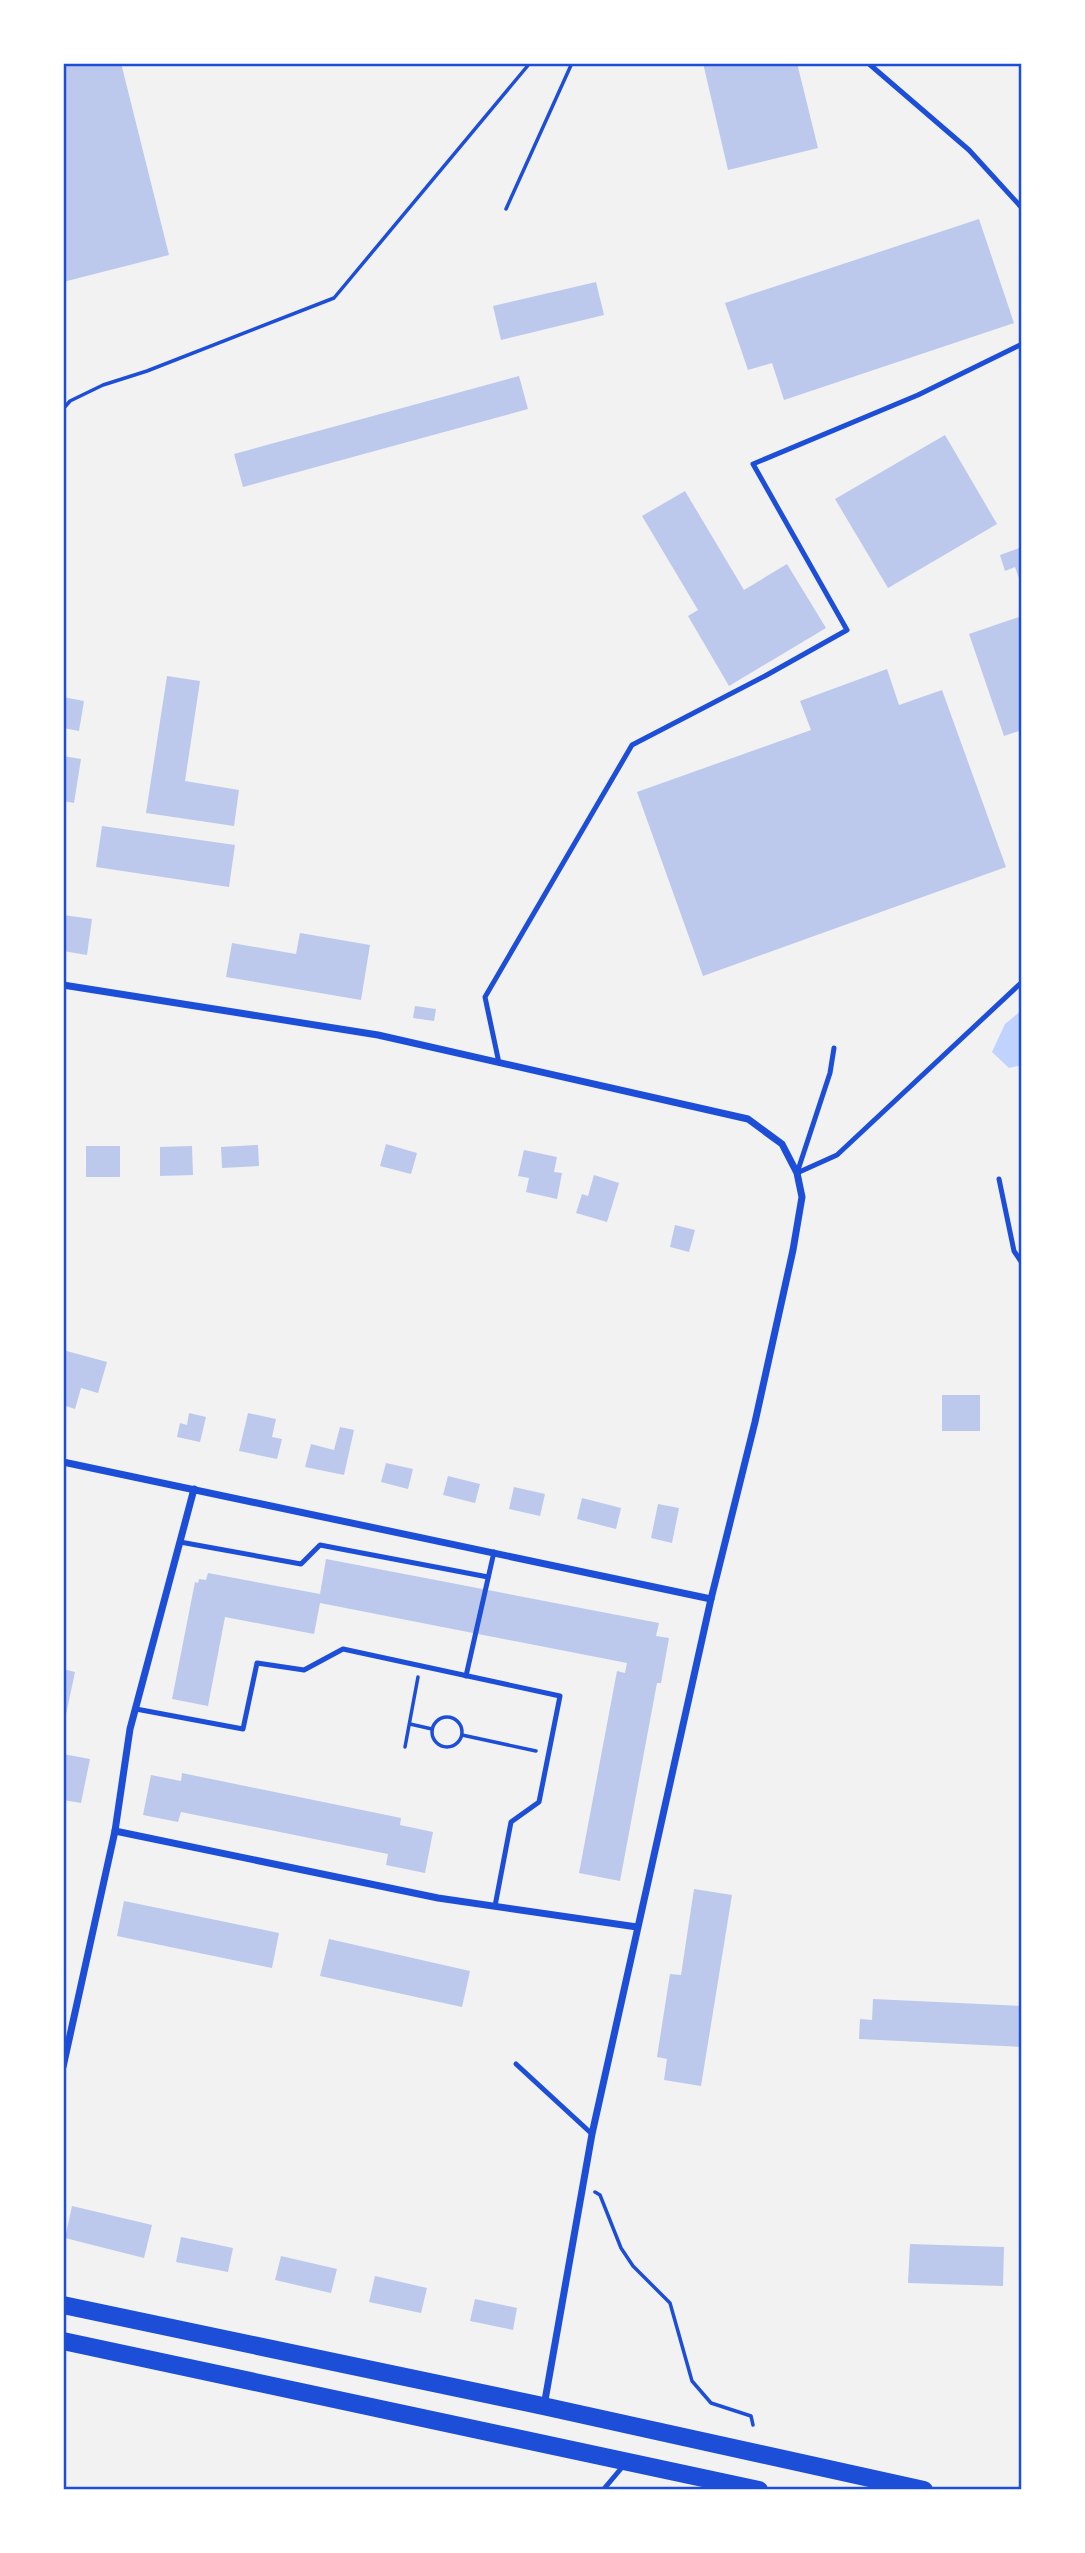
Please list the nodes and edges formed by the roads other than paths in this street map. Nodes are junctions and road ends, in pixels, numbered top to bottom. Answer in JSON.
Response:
{"nodes":[{"id":1,"x":869,"y":63,"type":"edge"},
{"id":2,"x":1022,"y":208,"type":"edge"},
{"id":3,"x":1022,"y":344,"type":"edge"},
{"id":4,"x":1022,"y":982,"type":"edge"},
{"id":5,"x":63,"y":985,"type":"edge"},
{"id":6,"x":834,"y":1048,"type":"dead end"},
{"id":7,"x":499,"y":1063,"type":"junction"},
{"id":8,"x":797,"y":1173,"type":"junction"},
{"id":9,"x":999,"y":1179,"type":"dead end"},
{"id":10,"x":1022,"y":1263,"type":"edge"},
{"id":11,"x":63,"y":1462,"type":"edge"},
{"id":12,"x":194,"y":1489,"type":"junction"},
{"id":13,"x":180,"y":1542,"type":"junction"},
{"id":14,"x":494,"y":1552,"type":"junction"},
{"id":15,"x":488,"y":1577,"type":"junction"},
{"id":16,"x":711,"y":1599,"type":"junction"},
{"id":17,"x":466,"y":1676,"type":"junction"},
{"id":18,"x":136,"y":1709,"type":"junction"},
{"id":19,"x":115,"y":1832,"type":"junction"},
{"id":20,"x":495,"y":1906,"type":"junction"},
{"id":21,"x":637,"y":1927,"type":"junction"},
{"id":22,"x":516,"y":2064,"type":"dead end"},
{"id":23,"x":63,"y":2067,"type":"edge"},
{"id":24,"x":592,"y":2134,"type":"junction"},
{"id":25,"x":63,"y":2305,"type":"edge"},
{"id":26,"x":63,"y":2341,"type":"edge"},
{"id":27,"x":543,"y":2406,"type":"junction"},
{"id":28,"x":625,"y":2462,"type":"junction"},
{"id":29,"x":603,"y":2490,"type":"edge"},
{"id":30,"x":759,"y":2490,"type":"edge"},
{"id":31,"x":924,"y":2490,"type":"edge"}],
"edges":[{"from":1,"to":2,"type":"lane"},
{"from":3,"to":7,"type":"lane"},
{"from":4,"to":8,"type":"lane"},
{"from":5,"to":7,"type":"street"},
{"from":6,"to":8,"type":"lane"},
{"from":7,"to":8,"type":"street"},
{"from":8,"to":16,"type":"street"},
{"from":9,"to":10,"type":"lane"},
{"from":11,"to":12,"type":"street"},
{"from":12,"to":13,"type":"street"},
{"from":12,"to":14,"type":"street"},
{"from":13,"to":15,"type":"lane"},
{"from":13,"to":18,"type":"street"},
{"from":14,"to":15,"type":"lane"},
{"from":14,"to":16,"type":"street"},
{"from":15,"to":17,"type":"lane"},
{"from":16,"to":21,"type":"street"},
{"from":17,"to":18,"type":"lane"},
{"from":17,"to":20,"type":"lane"},
{"from":18,"to":19,"type":"street"},
{"from":19,"to":20,"type":"street"},
{"from":19,"to":23,"type":"street"},
{"from":20,"to":21,"type":"street"},
{"from":21,"to":24,"type":"street"},
{"from":22,"to":24,"type":"lane"},
{"from":24,"to":27,"type":"street"},
{"from":25,"to":27,"type":"main road"},
{"from":26,"to":28,"type":"main road"},
{"from":27,"to":31,"type":"main road"},
{"from":28,"to":29,"type":"lane"},
{"from":28,"to":30,"type":"main road"}]}
